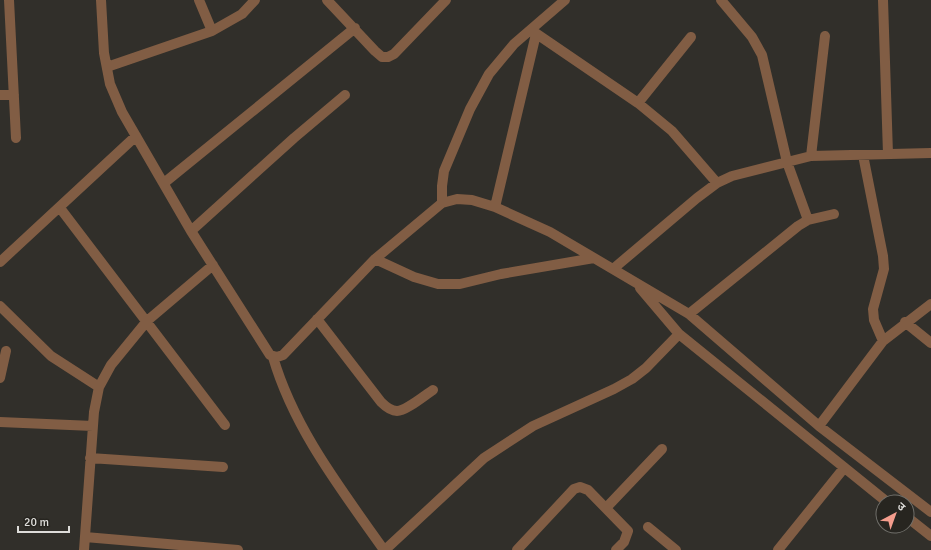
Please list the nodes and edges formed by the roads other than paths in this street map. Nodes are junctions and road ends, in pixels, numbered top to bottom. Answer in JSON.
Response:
{"nodes":[{"id":1,"x":10,"y":0,"type":"edge"},
{"id":2,"x":101,"y":0,"type":"edge"},
{"id":3,"x":199,"y":0,"type":"edge"},
{"id":4,"x":255,"y":0,"type":"edge"},
{"id":5,"x":326,"y":0,"type":"edge"},
{"id":6,"x":446,"y":0,"type":"edge"},
{"id":7,"x":565,"y":0,"type":"edge"},
{"id":8,"x":721,"y":0,"type":"edge"},
{"id":9,"x":883,"y":0,"type":"edge"},
{"id":10,"x":355,"y":28,"type":"junction"},
{"id":11,"x":212,"y":31,"type":"junction"},
{"id":12,"x":534,"y":32,"type":"junction"},
{"id":13,"x":824,"y":36,"type":"dead end"},
{"id":14,"x":690,"y":37,"type":"dead end"},
{"id":15,"x":107,"y":67,"type":"junction"},
{"id":16,"x":14,"y":94,"type":"junction"},
{"id":17,"x":0,"y":95,"type":"edge"},
{"id":18,"x":345,"y":95,"type":"dead end"},
{"id":19,"x":638,"y":103,"type":"junction"},
{"id":20,"x":136,"y":136,"type":"junction"},
{"id":21,"x":16,"y":138,"type":"dead end"},
{"id":22,"x":931,"y":153,"type":"edge"},
{"id":23,"x":888,"y":154,"type":"junction"},
{"id":24,"x":863,"y":155,"type":"junction"},
{"id":25,"x":811,"y":156,"type":"junction"},
{"id":26,"x":787,"y":162,"type":"junction"},
{"id":27,"x":164,"y":183,"type":"junction"},
{"id":28,"x":717,"y":183,"type":"junction"},
{"id":29,"x":442,"y":203,"type":"junction"},
{"id":30,"x":495,"y":207,"type":"junction"},
{"id":31,"x":60,"y":208,"type":"junction"},
{"id":32,"x":834,"y":214,"type":"dead end"},
{"id":33,"x":808,"y":220,"type":"junction"},
{"id":34,"x":191,"y":230,"type":"junction"},
{"id":35,"x":594,"y":258,"type":"junction"},
{"id":36,"x":375,"y":259,"type":"junction"},
{"id":37,"x":0,"y":262,"type":"edge"},
{"id":38,"x":213,"y":265,"type":"junction"},
{"id":39,"x":613,"y":269,"type":"junction"},
{"id":40,"x":635,"y":282,"type":"junction"},
{"id":41,"x":931,"y":304,"type":"edge"},
{"id":42,"x":0,"y":306,"type":"edge"},
{"id":43,"x":689,"y":314,"type":"junction"},
{"id":44,"x":317,"y":319,"type":"junction"},
{"id":45,"x":148,"y":320,"type":"junction"},
{"id":46,"x":905,"y":322,"type":"junction"},
{"id":47,"x":680,"y":334,"type":"junction"},
{"id":48,"x":883,"y":341,"type":"junction"},
{"id":49,"x":931,"y":343,"type":"edge"},
{"id":50,"x":6,"y":351,"type":"dead end"},
{"id":51,"x":273,"y":357,"type":"junction"},
{"id":52,"x":0,"y":378,"type":"edge"},
{"id":53,"x":99,"y":387,"type":"junction"},
{"id":54,"x":433,"y":390,"type":"dead end"},
{"id":55,"x":0,"y":422,"type":"edge"},
{"id":56,"x":225,"y":425,"type":"dead end"},
{"id":57,"x":93,"y":426,"type":"junction"},
{"id":58,"x":819,"y":426,"type":"junction"},
{"id":59,"x":662,"y":449,"type":"dead end"},
{"id":60,"x":90,"y":458,"type":"junction"},
{"id":61,"x":223,"y":467,"type":"dead end"},
{"id":62,"x":844,"y":468,"type":"junction"},
{"id":63,"x":877,"y":494,"type":"edge"},
{"id":64,"x":606,"y":508,"type":"junction"},
{"id":65,"x":931,"y":512,"type":"edge"},
{"id":66,"x":915,"y":523,"type":"edge"},
{"id":67,"x":648,"y":527,"type":"dead end"},
{"id":68,"x":931,"y":536,"type":"edge"},
{"id":69,"x":85,"y":537,"type":"junction"},
{"id":70,"x":84,"y":550,"type":"edge"},
{"id":71,"x":238,"y":550,"type":"edge"},
{"id":72,"x":384,"y":550,"type":"edge"},
{"id":73,"x":517,"y":550,"type":"edge"},
{"id":74,"x":616,"y":550,"type":"edge"},
{"id":75,"x":676,"y":550,"type":"edge"},
{"id":76,"x":778,"y":550,"type":"edge"}],
"edges":[{"from":1,"to":16,"type":"street"},
{"from":2,"to":15,"type":"street"},
{"from":3,"to":11,"type":"street"},
{"from":4,"to":11,"type":"street"},
{"from":5,"to":10,"type":"street"},
{"from":6,"to":10,"type":"street"},
{"from":7,"to":12,"type":"street"},
{"from":8,"to":26,"type":"street"},
{"from":9,"to":23,"type":"street"},
{"from":10,"to":27,"type":"street"},
{"from":11,"to":15,"type":"street"},
{"from":12,"to":19,"type":"street"},
{"from":12,"to":29,"type":"street"},
{"from":12,"to":30,"type":"street"},
{"from":13,"to":25,"type":"street"},
{"from":14,"to":19,"type":"street"},
{"from":15,"to":20,"type":"street"},
{"from":16,"to":17,"type":"street"},
{"from":16,"to":21,"type":"street"},
{"from":18,"to":34,"type":"street"},
{"from":19,"to":28,"type":"street"},
{"from":20,"to":27,"type":"street"},
{"from":20,"to":31,"type":"street"},
{"from":22,"to":23,"type":"street"},
{"from":23,"to":24,"type":"street"},
{"from":24,"to":25,"type":"street"},
{"from":24,"to":48,"type":"street"},
{"from":25,"to":26,"type":"street"},
{"from":26,"to":28,"type":"street"},
{"from":26,"to":33,"type":"street"},
{"from":27,"to":34,"type":"street"},
{"from":28,"to":39,"type":"street"},
{"from":29,"to":30,"type":"street"},
{"from":29,"to":36,"type":"street"},
{"from":30,"to":35,"type":"street"},
{"from":31,"to":37,"type":"street"},
{"from":31,"to":45,"type":"street"},
{"from":32,"to":33,"type":"street"},
{"from":33,"to":43,"type":"street"},
{"from":34,"to":38,"type":"street"},
{"from":35,"to":36,"type":"street"},
{"from":35,"to":39,"type":"street"},
{"from":36,"to":44,"type":"street"},
{"from":38,"to":45,"type":"street"},
{"from":38,"to":51,"type":"street"},
{"from":39,"to":40,"type":"street"},
{"from":40,"to":43,"type":"street"},
{"from":40,"to":47,"type":"street"},
{"from":41,"to":46,"type":"street"},
{"from":42,"to":53,"type":"street"},
{"from":43,"to":58,"type":"street"},
{"from":44,"to":51,"type":"street"},
{"from":44,"to":54,"type":"street"},
{"from":45,"to":53,"type":"street"},
{"from":45,"to":56,"type":"street"},
{"from":46,"to":48,"type":"street"},
{"from":46,"to":49,"type":"street"},
{"from":47,"to":62,"type":"street"},
{"from":47,"to":72,"type":"street"},
{"from":48,"to":58,"type":"street"},
{"from":50,"to":52,"type":"street"},
{"from":51,"to":72,"type":"street"},
{"from":53,"to":57,"type":"street"},
{"from":55,"to":57,"type":"street"},
{"from":57,"to":60,"type":"street"},
{"from":58,"to":65,"type":"street"},
{"from":59,"to":64,"type":"street"},
{"from":60,"to":61,"type":"street"},
{"from":60,"to":69,"type":"street"},
{"from":62,"to":63,"type":"street"},
{"from":62,"to":76,"type":"street"},
{"from":64,"to":73,"type":"street"},
{"from":64,"to":74,"type":"street"},
{"from":66,"to":68,"type":"street"},
{"from":67,"to":75,"type":"street"},
{"from":69,"to":70,"type":"street"},
{"from":69,"to":71,"type":"street"}]}
